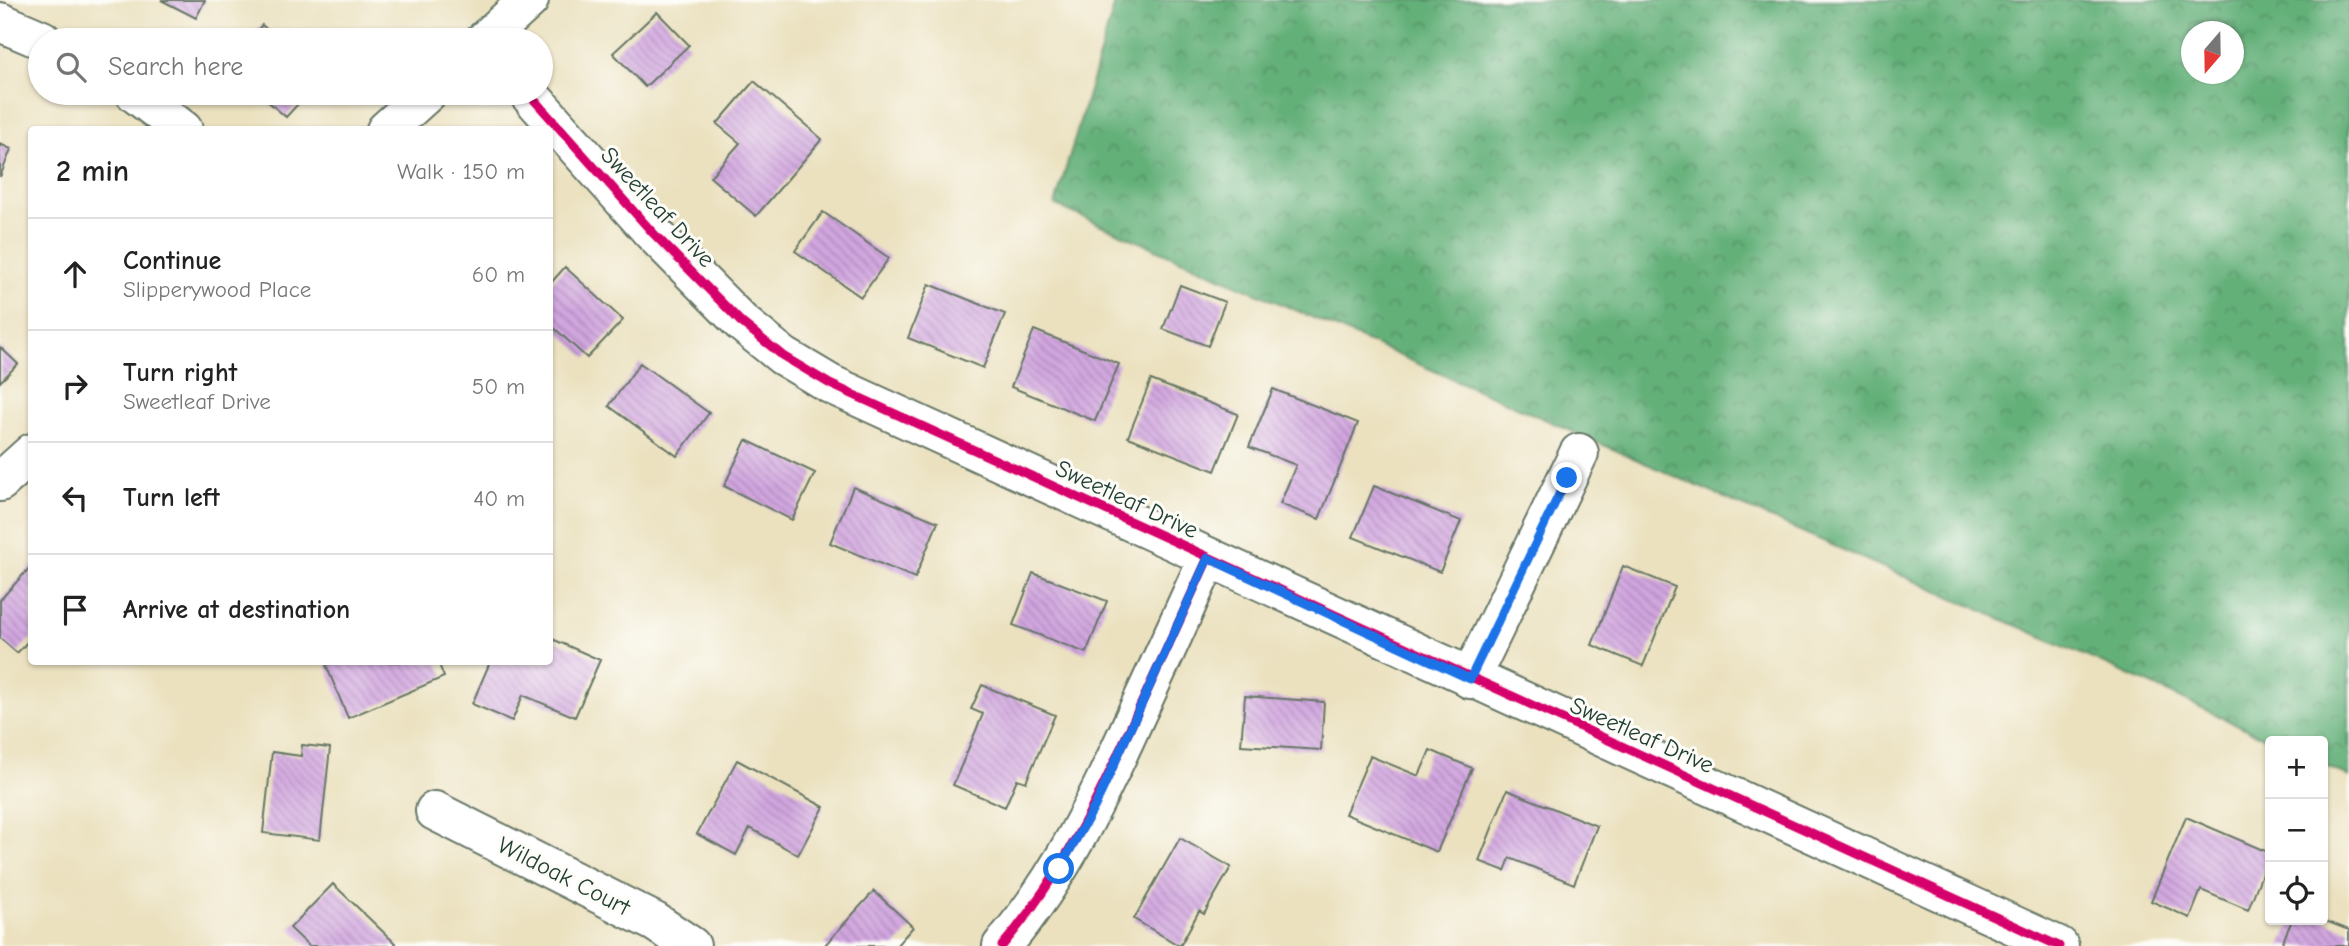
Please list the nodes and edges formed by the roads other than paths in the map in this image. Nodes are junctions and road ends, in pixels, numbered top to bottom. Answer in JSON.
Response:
{"nodes":[{"id":1,"x":529,"y":0,"type":"edge"},
{"id":2,"x":0,"y":22,"type":"edge"},
{"id":3,"x":498,"y":28,"type":"edge"},
{"id":4,"x":28,"y":34,"type":"edge"},
{"id":5,"x":151,"y":105,"type":"edge"},
{"id":6,"x":414,"y":105,"type":"edge"},
{"id":7,"x":539,"y":105,"type":"edge"},
{"id":8,"x":178,"y":126,"type":"edge"},
{"id":9,"x":390,"y":126,"type":"edge"},
{"id":10,"x":1579,"y":453,"type":"dead end"},
{"id":11,"x":28,"y":457,"type":"edge"},
{"id":12,"x":0,"y":482,"type":"edge"},
{"id":13,"x":1208,"y":558,"type":"junction"},
{"id":14,"x":1470,"y":679,"type":"junction"},
{"id":15,"x":435,"y":811,"type":"dead end"},
{"id":16,"x":691,"y":946,"type":"edge"},
{"id":17,"x":1002,"y":946,"type":"edge"},
{"id":18,"x":2059,"y":946,"type":"edge"}],
"edges":[{"from":1,"to":3,"type":"street"},
{"from":2,"to":4,"type":"street"},
{"from":5,"to":8,"type":"street"},
{"from":6,"to":9,"type":"street"},
{"from":7,"to":13,"type":"street","name":"Sweetleaf Drive"},
{"from":10,"to":14,"type":"street"},
{"from":11,"to":12,"type":"street"},
{"from":13,"to":14,"type":"street","name":"Sweetleaf Drive"},
{"from":13,"to":17,"type":"street"},
{"from":14,"to":18,"type":"street","name":"Sweetleaf Drive"},
{"from":15,"to":16,"type":"street","name":"Wildoak Court"}]}
